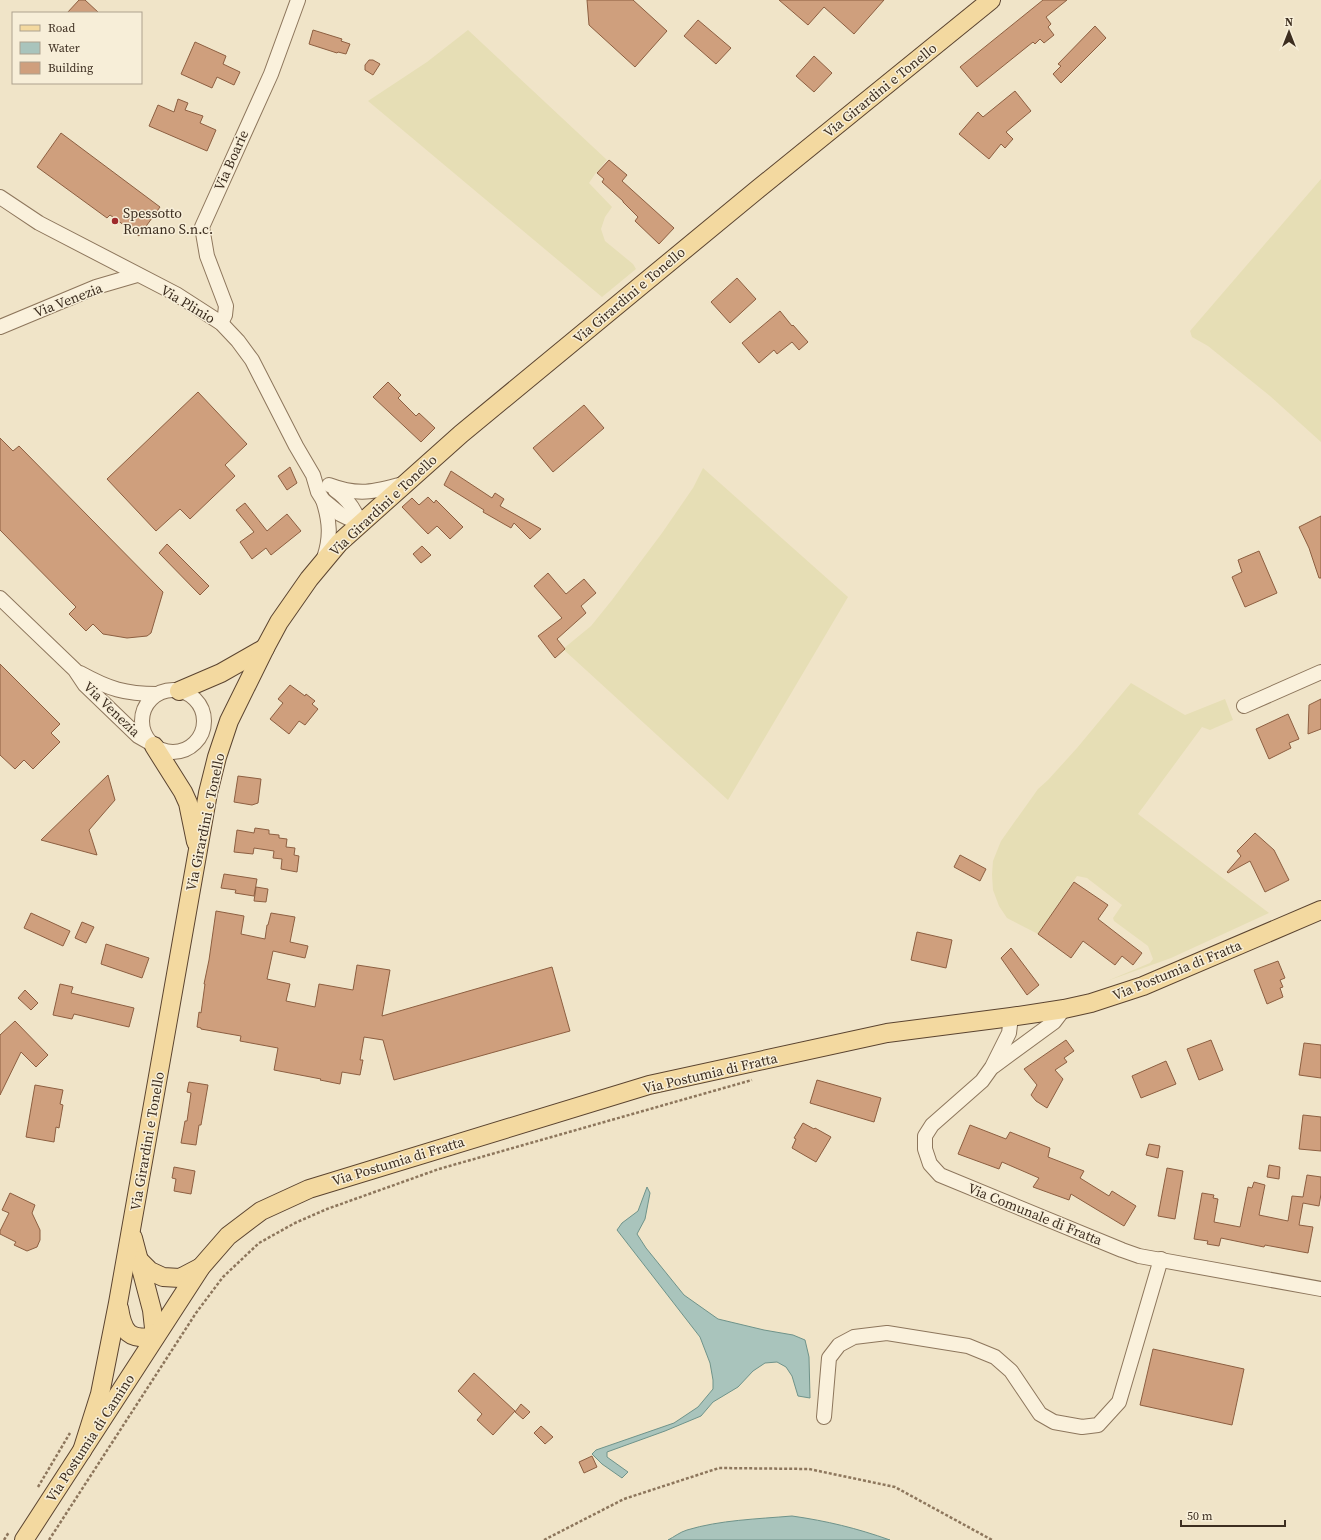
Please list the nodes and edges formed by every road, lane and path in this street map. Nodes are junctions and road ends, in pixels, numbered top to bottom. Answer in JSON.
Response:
{"nodes":[{"id":1,"x":298,"y":0,"type":"edge"},
{"id":2,"x":991,"y":0,"type":"edge"},
{"id":3,"x":0,"y":197,"type":"edge"},
{"id":4,"x":137,"y":275,"type":"junction"},
{"id":5,"x":221,"y":323,"type":"junction"},
{"id":6,"x":0,"y":327,"type":"edge"},
{"id":7,"x":313,"y":475,"type":"junction"},
{"id":8,"x":406,"y":483,"type":"junction"},
{"id":9,"x":329,"y":485,"type":"junction"},
{"id":10,"x":324,"y":500,"type":"junction"},
{"id":11,"x":360,"y":524,"type":"junction"},
{"id":12,"x":323,"y":562,"type":"junction"},
{"id":13,"x":0,"y":598,"type":"edge"},
{"id":14,"x":265,"y":648,"type":"junction"},
{"id":15,"x":75,"y":670,"type":"junction"},
{"id":16,"x":1321,"y":672,"type":"edge"},
{"id":17,"x":179,"y":691,"type":"junction"},
{"id":18,"x":157,"y":694,"type":"junction"},
{"id":19,"x":1244,"y":706,"type":"dead end"},
{"id":20,"x":153,"y":745,"type":"junction"},
{"id":21,"x":198,"y":850,"type":"junction"},
{"id":22,"x":1321,"y":910,"type":"edge"},
{"id":23,"x":1064,"y":1009,"type":"junction"},
{"id":24,"x":1011,"y":1017,"type":"junction"},
{"id":25,"x":992,"y":1067,"type":"junction"},
{"id":26,"x":758,"y":1078,"type":"dead end"},
{"id":27,"x":131,"y":1234,"type":"junction"},
{"id":28,"x":1161,"y":1259,"type":"junction"},
{"id":29,"x":138,"y":1260,"type":"junction"},
{"id":30,"x":201,"y":1267,"type":"junction"},
{"id":31,"x":1321,"y":1289,"type":"edge"},
{"id":32,"x":118,"y":1303,"type":"junction"},
{"id":33,"x":155,"y":1337,"type":"junction"},
{"id":34,"x":824,"y":1417,"type":"dead end"},
{"id":35,"x":72,"y":1428,"type":"dead end"},
{"id":36,"x":82,"y":1451,"type":"junction"},
{"id":37,"x":34,"y":1493,"type":"dead end"},
{"id":38,"x":18,"y":1534,"type":"edge"},
{"id":39,"x":4,"y":1540,"type":"edge"},
{"id":40,"x":49,"y":1540,"type":"edge"},
{"id":41,"x":544,"y":1540,"type":"edge"},
{"id":42,"x":992,"y":1540,"type":"edge"}],
"edges":[{"from":1,"to":5,"type":"street","name":"Via Boarie"},
{"from":2,"to":8,"type":"main road","name":"Via Girardini e Tonello"},
{"from":3,"to":4,"type":"street","name":"Via Plinio"},
{"from":4,"to":5,"type":"street","name":"Via Plinio"},
{"from":4,"to":6,"type":"street","name":"Via Venezia"},
{"from":5,"to":7,"type":"street","name":"Via Plinio"},
{"from":7,"to":9,"type":"street","name":"Via Plinio"},
{"from":7,"to":10,"type":"street","name":"Via Plinio"},
{"from":8,"to":9,"type":"street"},
{"from":8,"to":11,"type":"main road","name":"Via Girardini e Tonello"},
{"from":9,"to":11,"type":"street","name":"Via Plinio"},
{"from":10,"to":11,"type":"street","name":"Via Plinio"},
{"from":10,"to":12,"type":"street"},
{"from":11,"to":12,"type":"main road","name":"Via Girardini e Tonello"},
{"from":12,"to":14,"type":"main road","name":"Via Girardini e Tonello"},
{"from":13,"to":15,"type":"street","name":"Via Venezia"},
{"from":14,"to":17,"type":"main road"},
{"from":14,"to":21,"type":"main road","name":"Via Girardini e Tonello"},
{"from":15,"to":18,"type":"street","name":"Via Venezia"},
{"from":15,"to":20,"type":"street","name":"Via Venezia"},
{"from":16,"to":19,"type":"street"},
{"from":17,"to":18,"type":"street"},
{"from":17,"to":20,"type":"street"},
{"from":18,"to":20,"type":"street"},
{"from":20,"to":21,"type":"main road"},
{"from":21,"to":27,"type":"main road","name":"Via Girardini e Tonello"},
{"from":22,"to":23,"type":"main road","name":"Via Postumia di Fratta"},
{"from":23,"to":24,"type":"main road","name":"Via Postumia di Fratta"},
{"from":23,"to":25,"type":"street"},
{"from":24,"to":25,"type":"street","name":"Via Comunale di Fratta"},
{"from":24,"to":30,"type":"main road","name":"Via Postumia di Fratta"},
{"from":25,"to":28,"type":"street","name":"Via Comunale di Fratta"},
{"from":26,"to":40,"type":"path"},
{"from":27,"to":29,"type":"main road","name":"Via Girardini e Tonello"},
{"from":27,"to":32,"type":"main road","name":"Via Girardini e Tonello"},
{"from":28,"to":31,"type":"street","name":"Via Comunale di Fratta"},
{"from":28,"to":34,"type":"street"},
{"from":29,"to":30,"type":"main road"},
{"from":29,"to":33,"type":"main road","name":"Via Girardini e Tonello"},
{"from":30,"to":33,"type":"main road","name":"Via Postumia di Fratta"},
{"from":32,"to":33,"type":"main road","name":"Via Girardini e Tonello"},
{"from":32,"to":36,"type":"main road","name":"Via Girardini e Tonello"},
{"from":33,"to":36,"type":"main road","name":"Via Postumia di Camino"},
{"from":35,"to":37,"type":"path"},
{"from":36,"to":38,"type":"main road","name":"Via Postumia di Camino"},
{"from":38,"to":39,"type":"path"},
{"from":41,"to":42,"type":"path"}]}
